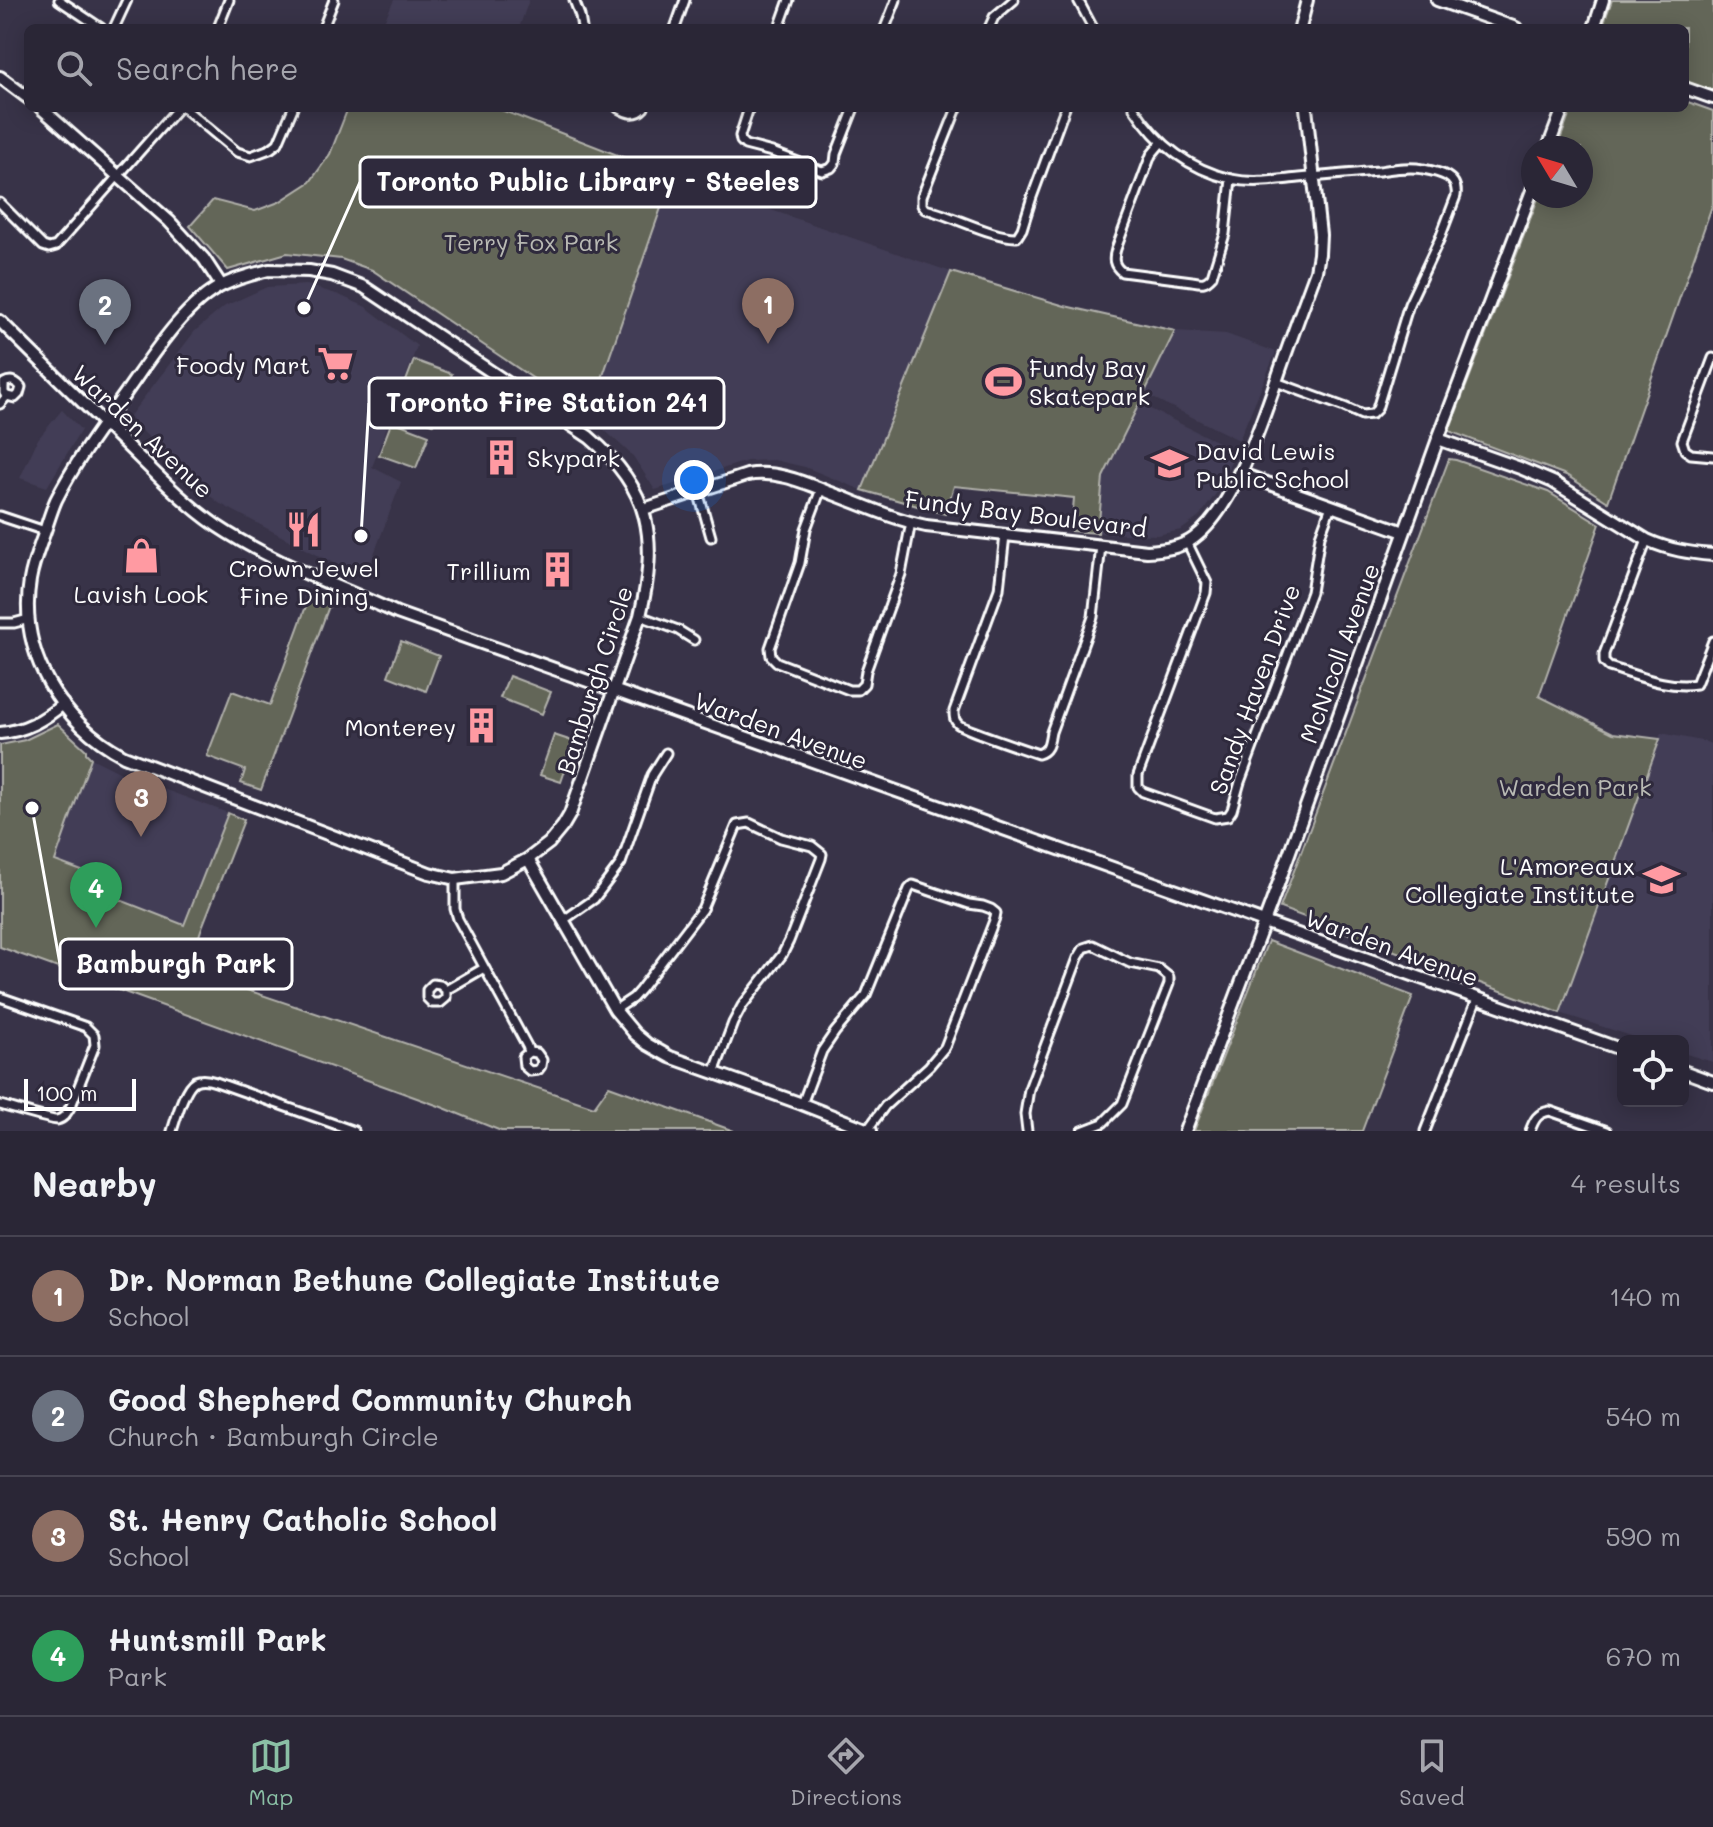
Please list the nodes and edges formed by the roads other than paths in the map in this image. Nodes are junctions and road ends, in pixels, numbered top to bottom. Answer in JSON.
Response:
{"nodes":[{"id":1,"x":59,"y":0,"type":"edge"},
{"id":2,"x":127,"y":0,"type":"edge"},
{"id":3,"x":229,"y":0,"type":"edge"},
{"id":4,"x":334,"y":0,"type":"edge"},
{"id":5,"x":574,"y":0,"type":"edge"},
{"id":6,"x":685,"y":0,"type":"edge"},
{"id":7,"x":789,"y":0,"type":"edge"},
{"id":8,"x":896,"y":0,"type":"edge"},
{"id":9,"x":1014,"y":0,"type":"edge"},
{"id":10,"x":1078,"y":0,"type":"edge"},
{"id":11,"x":1307,"y":0,"type":"edge"},
{"id":12,"x":1437,"y":0,"type":"edge"},
{"id":13,"x":1603,"y":0,"type":"edge"},
{"id":14,"x":95,"y":24,"type":"edge"},
{"id":15,"x":116,"y":24,"type":"edge"},
{"id":16,"x":220,"y":24,"type":"edge"},
{"id":17,"x":325,"y":24,"type":"edge"},
{"id":18,"x":581,"y":24,"type":"edge"},
{"id":19,"x":676,"y":24,"type":"edge"},
{"id":20,"x":780,"y":24,"type":"edge"},
{"id":21,"x":887,"y":24,"type":"edge"},
{"id":22,"x":991,"y":24,"type":"edge"},
{"id":23,"x":1091,"y":24,"type":"edge"},
{"id":24,"x":1301,"y":24,"type":"edge"},
{"id":25,"x":1505,"y":24,"type":"edge"},
{"id":26,"x":1595,"y":24,"type":"edge"},
{"id":27,"x":0,"y":77,"type":"edge"},
{"id":28,"x":1689,"y":89,"type":"edge"},
{"id":29,"x":24,"y":95,"type":"edge"},
{"id":30,"x":1713,"y":98,"type":"edge"},
{"id":31,"x":48,"y":112,"type":"edge"},
{"id":32,"x":174,"y":112,"type":"edge"},
{"id":33,"x":189,"y":112,"type":"edge"},
{"id":34,"x":291,"y":112,"type":"edge"},
{"id":35,"x":748,"y":112,"type":"edge"},
{"id":36,"x":853,"y":112,"type":"edge"},
{"id":37,"x":955,"y":112,"type":"edge"},
{"id":38,"x":1064,"y":112,"type":"edge"},
{"id":39,"x":1137,"y":112,"type":"edge"},
{"id":40,"x":1306,"y":112,"type":"edge"},
{"id":41,"x":1562,"y":112,"type":"edge"},
{"id":42,"x":1552,"y":136,"type":"edge"},
{"id":43,"x":1161,"y":143,"type":"junction"},
{"id":44,"x":117,"y":177,"type":"junction"},
{"id":45,"x":1314,"y":177,"type":"junction"},
{"id":46,"x":1231,"y":179,"type":"junction"},
{"id":47,"x":0,"y":203,"type":"edge"},
{"id":48,"x":1525,"y":208,"type":"edge"},
{"id":49,"x":221,"y":285,"type":"junction"},
{"id":50,"x":0,"y":321,"type":"edge"},
{"id":51,"x":1713,"y":358,"type":"edge"},
{"id":52,"x":1276,"y":382,"type":"junction"},
{"id":53,"x":7,"y":396,"type":"dead end"},
{"id":54,"x":0,"y":404,"type":"edge"},
{"id":55,"x":104,"y":424,"type":"junction"},
{"id":56,"x":1438,"y":439,"type":"junction"},
{"id":57,"x":1713,"y":456,"type":"edge"},
{"id":58,"x":1239,"y":473,"type":"junction"},
{"id":59,"x":821,"y":489,"type":"junction"},
{"id":60,"x":698,"y":491,"type":"junction"},
{"id":61,"x":1331,"y":506,"type":"junction"},
{"id":62,"x":644,"y":509,"type":"junction"},
{"id":63,"x":0,"y":516,"type":"edge"},
{"id":64,"x":911,"y":522,"type":"junction"},
{"id":65,"x":45,"y":531,"type":"junction"},
{"id":66,"x":1404,"y":532,"type":"junction"},
{"id":67,"x":1005,"y":535,"type":"junction"},
{"id":68,"x":711,"y":537,"type":"dead end"},
{"id":69,"x":1647,"y":540,"type":"junction"},
{"id":70,"x":1187,"y":542,"type":"junction"},
{"id":71,"x":1101,"y":546,"type":"junction"},
{"id":72,"x":1713,"y":555,"type":"edge"},
{"id":73,"x":640,"y":616,"type":"junction"},
{"id":74,"x":29,"y":619,"type":"junction"},
{"id":75,"x":0,"y":623,"type":"edge"},
{"id":76,"x":694,"y":640,"type":"dead end"},
{"id":77,"x":1713,"y":641,"type":"edge"},
{"id":78,"x":613,"y":691,"type":"junction"},
{"id":79,"x":63,"y":704,"type":"junction"},
{"id":80,"x":0,"y":733,"type":"edge"},
{"id":81,"x":666,"y":753,"type":"dead end"},
{"id":82,"x":528,"y":859,"type":"junction"},
{"id":83,"x":455,"y":879,"type":"junction"},
{"id":84,"x":564,"y":920,"type":"junction"},
{"id":85,"x":1264,"y":922,"type":"junction"},
{"id":86,"x":484,"y":968,"type":"junction"},
{"id":87,"x":446,"y":990,"type":"dead end"},
{"id":88,"x":0,"y":997,"type":"edge"},
{"id":89,"x":1477,"y":999,"type":"junction"},
{"id":90,"x":615,"y":1010,"type":"junction"},
{"id":91,"x":1617,"y":1048,"type":"edge"},
{"id":92,"x":529,"y":1052,"type":"dead end"},
{"id":93,"x":714,"y":1073,"type":"junction"},
{"id":94,"x":1689,"y":1073,"type":"edge"},
{"id":95,"x":1713,"y":1082,"type":"edge"},
{"id":96,"x":802,"y":1104,"type":"junction"},
{"id":97,"x":0,"y":1105,"type":"edge"},
{"id":98,"x":870,"y":1130,"type":"edge"},
{"id":99,"x":172,"y":1131,"type":"edge"},
{"id":100,"x":354,"y":1131,"type":"edge"},
{"id":101,"x":1027,"y":1131,"type":"edge"},
{"id":102,"x":1082,"y":1131,"type":"edge"},
{"id":103,"x":1185,"y":1131,"type":"edge"},
{"id":104,"x":1425,"y":1131,"type":"edge"},
{"id":105,"x":1530,"y":1131,"type":"edge"},
{"id":106,"x":1607,"y":1131,"type":"edge"}],
"edges":[{"from":1,"to":14,"type":"street"},
{"from":2,"to":15,"type":"street"},
{"from":3,"to":16,"type":"street"},
{"from":4,"to":17,"type":"street"},
{"from":5,"to":18,"type":"street"},
{"from":6,"to":19,"type":"street"},
{"from":7,"to":20,"type":"street"},
{"from":8,"to":21,"type":"street"},
{"from":9,"to":22,"type":"street"},
{"from":10,"to":23,"type":"street"},
{"from":11,"to":24,"type":"street"},
{"from":12,"to":25,"type":"street"},
{"from":13,"to":26,"type":"street"},
{"from":27,"to":29,"type":"street"},
{"from":28,"to":30,"type":"street"},
{"from":31,"to":44,"type":"street"},
{"from":32,"to":44,"type":"street"},
{"from":33,"to":34,"type":"street"},
{"from":35,"to":36,"type":"street"},
{"from":37,"to":38,"type":"street"},
{"from":39,"to":43,"type":"street"},
{"from":40,"to":45,"type":"street","name":"Fundy Bay Boulevard"},
{"from":41,"to":42,"type":"street"},
{"from":43,"to":46,"type":"street"},
{"from":43,"to":46,"type":"street"},
{"from":44,"to":47,"type":"street"},
{"from":44,"to":49,"type":"street"},
{"from":45,"to":46,"type":"street"},
{"from":45,"to":52,"type":"street","name":"Fundy Bay Boulevard"},
{"from":45,"to":52,"type":"street"},
{"from":48,"to":56,"type":"street","name":"McNicoll Avenue"},
{"from":49,"to":55,"type":"street","name":"Bamburgh Circle"},
{"from":49,"to":62,"type":"street","name":"Bamburgh Circle"},
{"from":50,"to":55,"type":"street","name":"Warden Avenue"},
{"from":51,"to":57,"type":"street"},
{"from":52,"to":58,"type":"street","name":"Fundy Bay Boulevard"},
{"from":53,"to":54,"type":"street"},
{"from":55,"to":65,"type":"street","name":"Bamburgh Circle"},
{"from":55,"to":78,"type":"street","name":"Warden Avenue"},
{"from":56,"to":66,"type":"street","name":"McNicoll Avenue"},
{"from":56,"to":69,"type":"street"},
{"from":58,"to":61,"type":"street"},
{"from":58,"to":70,"type":"street","name":"Fundy Bay Boulevard"},
{"from":59,"to":60,"type":"street","name":"Fundy Bay Boulevard"},
{"from":59,"to":64,"type":"street","name":"Fundy Bay Boulevard"},
{"from":59,"to":64,"type":"street"},
{"from":60,"to":62,"type":"street","name":"Fundy Bay Boulevard"},
{"from":60,"to":68,"type":"street"},
{"from":61,"to":66,"type":"street"},
{"from":61,"to":70,"type":"street","name":"Sandy Haven Drive"},
{"from":62,"to":73,"type":"street","name":"Bamburgh Circle"},
{"from":63,"to":65,"type":"street"},
{"from":64,"to":67,"type":"street","name":"Fundy Bay Boulevard"},
{"from":65,"to":74,"type":"street","name":"Bamburgh Circle"},
{"from":66,"to":85,"type":"street","name":"McNicoll Avenue"},
{"from":67,"to":71,"type":"street","name":"Fundy Bay Boulevard"},
{"from":67,"to":71,"type":"street"},
{"from":69,"to":72,"type":"street"},
{"from":69,"to":77,"type":"street"},
{"from":70,"to":71,"type":"street","name":"Fundy Bay Boulevard"},
{"from":73,"to":76,"type":"street"},
{"from":73,"to":78,"type":"street","name":"Bamburgh Circle"},
{"from":74,"to":75,"type":"street"},
{"from":74,"to":79,"type":"street","name":"Bamburgh Circle"},
{"from":78,"to":82,"type":"street","name":"Bamburgh Circle"},
{"from":78,"to":85,"type":"street","name":"Warden Avenue"},
{"from":79,"to":80,"type":"street"},
{"from":79,"to":83,"type":"street","name":"Bamburgh Circle"},
{"from":81,"to":84,"type":"street"},
{"from":82,"to":83,"type":"street","name":"Bamburgh Circle"},
{"from":82,"to":84,"type":"street"},
{"from":83,"to":86,"type":"street"},
{"from":84,"to":90,"type":"street"},
{"from":85,"to":89,"type":"street","name":"Warden Avenue"},
{"from":85,"to":103,"type":"street","name":"McNicoll Avenue"},
{"from":86,"to":87,"type":"street"},
{"from":86,"to":92,"type":"street"},
{"from":88,"to":97,"type":"street"},
{"from":89,"to":91,"type":"street","name":"Warden Avenue"},
{"from":89,"to":104,"type":"street"},
{"from":90,"to":93,"type":"street"},
{"from":90,"to":93,"type":"street"},
{"from":93,"to":96,"type":"street"},
{"from":94,"to":95,"type":"street"},
{"from":96,"to":98,"type":"street"},
{"from":96,"to":98,"type":"street"},
{"from":99,"to":100,"type":"street"},
{"from":101,"to":102,"type":"street"},
{"from":105,"to":106,"type":"street"}]}
